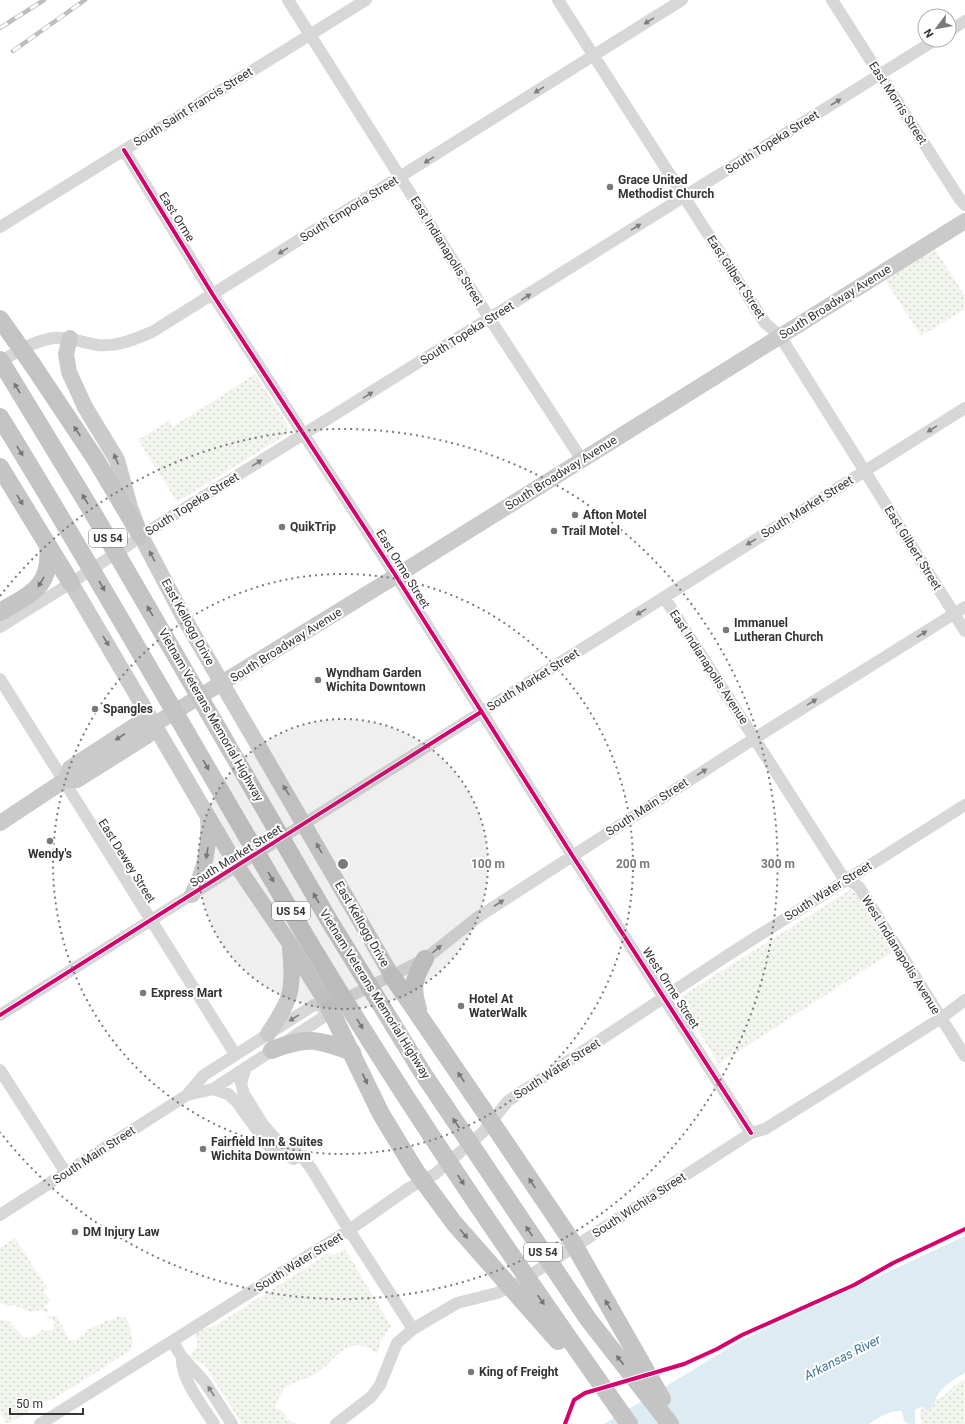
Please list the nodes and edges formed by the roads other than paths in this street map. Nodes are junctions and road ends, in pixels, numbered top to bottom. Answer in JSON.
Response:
{"nodes":[{"id":1,"x":288,"y":0,"type":"edge"},
{"id":2,"x":366,"y":0,"type":"edge"},
{"id":3,"x":558,"y":0,"type":"edge"},
{"id":4,"x":682,"y":0,"type":"edge"},
{"id":5,"x":832,"y":0,"type":"edge"},
{"id":6,"x":310,"y":35,"type":"junction"},
{"id":7,"x":922,"y":48,"type":"edge"},
{"id":8,"x":594,"y":56,"type":"junction"},
{"id":9,"x":879,"y":74,"type":"junction"},
{"id":10,"x":124,"y":150,"type":"junction"},
{"id":11,"x":400,"y":177,"type":"junction"},
{"id":12,"x":684,"y":197,"type":"junction"},
{"id":13,"x":965,"y":205,"type":"edge"},
{"id":14,"x":965,"y":221,"type":"edge"},
{"id":15,"x":0,"y":228,"type":"edge"},
{"id":16,"x":213,"y":295,"type":"junction"},
{"id":17,"x":0,"y":319,"type":"edge"},
{"id":18,"x":490,"y":319,"type":"junction"},
{"id":19,"x":780,"y":336,"type":"junction"},
{"id":20,"x":70,"y":338,"type":"junction"},
{"id":21,"x":0,"y":361,"type":"edge"},
{"id":22,"x":965,"y":408,"type":"edge"},
{"id":23,"x":0,"y":418,"type":"edge"},
{"id":24,"x":303,"y":434,"type":"junction"},
{"id":25,"x":582,"y":460,"type":"junction"},
{"id":26,"x":0,"y":467,"type":"edge"},
{"id":27,"x":864,"y":471,"type":"junction"},
{"id":28,"x":141,"y":536,"type":"junction"},
{"id":29,"x":48,"y":545,"type":"junction"},
{"id":30,"x":396,"y":576,"type":"junction"},
{"id":31,"x":72,"y":583,"type":"junction"},
{"id":32,"x":664,"y":597,"type":"junction"},
{"id":33,"x":965,"y":607,"type":"edge"},
{"id":34,"x":0,"y":612,"type":"edge"},
{"id":35,"x":954,"y":614,"type":"junction"},
{"id":36,"x":0,"y":627,"type":"edge"},
{"id":37,"x":965,"y":631,"type":"edge"},
{"id":38,"x":0,"y":679,"type":"edge"},
{"id":39,"x":222,"y":684,"type":"junction"},
{"id":40,"x":482,"y":712,"type":"junction"},
{"id":41,"x":155,"y":724,"type":"junction"},
{"id":42,"x":755,"y":738,"type":"junction"},
{"id":43,"x":65,"y":780,"type":"junction"},
{"id":44,"x":965,"y":805,"type":"edge"},
{"id":45,"x":208,"y":814,"type":"junction"},
{"id":46,"x":0,"y":823,"type":"edge"},
{"id":47,"x":305,"y":824,"type":"junction"},
{"id":48,"x":572,"y":855,"type":"junction"},
{"id":49,"x":237,"y":866,"type":"junction"},
{"id":50,"x":849,"y":878,"type":"junction"},
{"id":51,"x":192,"y":894,"type":"junction"},
{"id":52,"x":152,"y":920,"type":"junction"},
{"id":53,"x":290,"y":944,"type":"junction"},
{"id":54,"x":425,"y":959,"type":"junction"},
{"id":55,"x":392,"y":976,"type":"junction"},
{"id":56,"x":665,"y":997,"type":"junction"},
{"id":57,"x":965,"y":1000,"type":"edge"},
{"id":58,"x":329,"y":1007,"type":"junction"},
{"id":59,"x":0,"y":1015,"type":"edge"},
{"id":60,"x":941,"y":1018,"type":"junction"},
{"id":61,"x":421,"y":1019,"type":"junction"},
{"id":62,"x":270,"y":1042,"type":"junction"},
{"id":63,"x":352,"y":1052,"type":"junction"},
{"id":64,"x":236,"y":1054,"type":"junction"},
{"id":65,"x":965,"y":1056,"type":"edge"},
{"id":66,"x":246,"y":1067,"type":"junction"},
{"id":67,"x":0,"y":1070,"type":"edge"},
{"id":68,"x":213,"y":1089,"type":"junction"},
{"id":69,"x":187,"y":1095,"type":"junction"},
{"id":70,"x":751,"y":1133,"type":"junction"},
{"id":71,"x":311,"y":1168,"type":"junction"},
{"id":72,"x":66,"y":1173,"type":"junction"},
{"id":73,"x":0,"y":1215,"type":"edge"},
{"id":74,"x":349,"y":1230,"type":"junction"},
{"id":75,"x":414,"y":1329,"type":"junction"},
{"id":76,"x":172,"y":1341,"type":"junction"},
{"id":77,"x":182,"y":1357,"type":"junction"},
{"id":78,"x":40,"y":1424,"type":"edge"},
{"id":79,"x":214,"y":1424,"type":"edge"},
{"id":80,"x":232,"y":1424,"type":"edge"},
{"id":81,"x":336,"y":1424,"type":"edge"},
{"id":82,"x":629,"y":1424,"type":"edge"},
{"id":83,"x":670,"y":1424,"type":"edge"},
{"id":84,"x":676,"y":1424,"type":"edge"}],
"edges":[{"from":1,"to":6,"type":"street","name":"East Indianapolis Street"},
{"from":2,"to":6,"type":"street","name":"South Saint Francis Street"},
{"from":3,"to":8,"type":"street","name":"East Gilbert Street"},
{"from":4,"to":8,"type":"street","name":"South Emporia Street","one_way":true},
{"from":5,"to":9,"type":"street","name":"East Morris Street"},
{"from":6,"to":10,"type":"street","name":"South Saint Francis Street"},
{"from":6,"to":11,"type":"street","name":"East Indianapolis Street"},
{"from":7,"to":9,"type":"street","name":"South Topeka Street"},
{"from":8,"to":11,"type":"street","name":"South Emporia Street","one_way":true},
{"from":8,"to":12,"type":"street","name":"East Gilbert Street"},
{"from":12,"to":9,"type":"street","name":"South Topeka Street","one_way":true},
{"from":9,"to":13,"type":"street","name":"East Morris Street"},
{"from":10,"to":15,"type":"street","name":"South Saint Francis Street"},
{"from":10,"to":16,"type":"street","name":"East Orme"},
{"from":11,"to":16,"type":"street","name":"South Emporia Street","one_way":true},
{"from":11,"to":18,"type":"street","name":"East Indianapolis Street"},
{"from":18,"to":12,"type":"street","name":"South Topeka Street","one_way":true},
{"from":12,"to":19,"type":"street","name":"East Gilbert Street"},
{"from":14,"to":19,"type":"main road","name":"South Broadway Avenue"},
{"from":16,"to":20,"type":"street","name":"South Emporia Street"},
{"from":16,"to":24,"type":"street","name":"East Orme Street"},
{"from":28,"to":17,"type":"highway","one_way":true,"bridge":true},
{"from":24,"to":18,"type":"street","name":"South Topeka Street","one_way":true},
{"from":18,"to":25,"type":"street","name":"East Indianapolis Street"},
{"from":19,"to":25,"type":"main road","name":"South Broadway Avenue"},
{"from":19,"to":27,"type":"street","name":"East Gilbert Street"},
{"from":20,"to":21,"type":"street","name":"South Emporia Street"},
{"from":28,"to":20,"type":"main road","name":"East Kellogg Drive","one_way":true},
{"from":83,"to":21,"type":"highway","name":"Vietnam Veterans Memorial Highway","number":"US 54","one_way":true,"bridge":true},
{"from":22,"to":27,"type":"street","name":"South Market Street","one_way":true},
{"from":23,"to":82,"type":"highway","number":"US 54","one_way":true,"bridge":true},
{"from":28,"to":24,"type":"street","name":"South Topeka Street","one_way":true},
{"from":24,"to":30,"type":"street","name":"East Orme Street"},
{"from":25,"to":30,"type":"main road","name":"South Broadway Avenue"},
{"from":26,"to":29,"type":"highway","one_way":true},
{"from":27,"to":32,"type":"street","name":"South Market Street","one_way":true},
{"from":27,"to":35,"type":"street","name":"East Gilbert Street"},
{"from":28,"to":31,"type":"street","name":"South Topeka Street"},
{"from":39,"to":28,"type":"main road","name":"East Kellogg Drive","one_way":true},
{"from":29,"to":31,"type":"highway"},
{"from":29,"to":34,"type":"highway","one_way":true},
{"from":30,"to":39,"type":"main road","name":"South Broadway Avenue"},
{"from":30,"to":40,"type":"street","name":"East Orme Street"},
{"from":31,"to":36,"type":"street","name":"South Topeka Street"},
{"from":31,"to":41,"type":"main road","one_way":true},
{"from":32,"to":40,"type":"street","name":"South Market Street","one_way":true},
{"from":32,"to":42,"type":"street","name":"East Indianapolis Avenue"},
{"from":33,"to":35,"type":"street","name":"South Main Street"},
{"from":35,"to":37,"type":"street","name":"East Gilbert Street"},
{"from":42,"to":35,"type":"street","name":"South Main Street","one_way":true},
{"from":38,"to":43,"type":"street","name":"East Dewey Street"},
{"from":39,"to":41,"type":"main road","name":"South Broadway Avenue"},
{"from":47,"to":39,"type":"main road","name":"East Kellogg Drive","one_way":true},
{"from":40,"to":47,"type":"street","name":"South Market Street"},
{"from":40,"to":48,"type":"street","name":"East Orme Street"},
{"from":41,"to":43,"type":"main road","name":"South Broadway Avenue"},
{"from":41,"to":45,"type":"main road"},
{"from":48,"to":42,"type":"street","name":"South Main Street","one_way":true},
{"from":42,"to":50,"type":"street","name":"West Indianapolis Avenue"},
{"from":43,"to":46,"type":"main road","name":"South Broadway Avenue"},
{"from":43,"to":52,"type":"street","name":"East Dewey Street"},
{"from":44,"to":50,"type":"street","name":"South Water Street"},
{"from":45,"to":49,"type":"main road"},
{"from":45,"to":51,"type":"main road","one_way":true},
{"from":47,"to":49,"type":"street","name":"South Market Street"},
{"from":55,"to":47,"type":"main road","name":"East Kellogg Drive","one_way":true},
{"from":54,"to":48,"type":"street","name":"South Main Street","one_way":true},
{"from":48,"to":56,"type":"street","name":"West Orme Street"},
{"from":49,"to":51,"type":"street","name":"South Market Street"},
{"from":49,"to":53,"type":"main road"},
{"from":50,"to":56,"type":"street","name":"South Water Street"},
{"from":50,"to":60,"type":"street","name":"West Indianapolis Avenue"},
{"from":51,"to":52,"type":"street","name":"South Market Street"},
{"from":52,"to":59,"type":"street","name":"South Market Street"},
{"from":52,"to":64,"type":"street","name":"East Dewey Street"},
{"from":53,"to":58,"type":"main road"},
{"from":53,"to":62,"type":"main road"},
{"from":54,"to":55,"type":"street","name":"South Main Street"},
{"from":54,"to":61,"type":"highway"},
{"from":55,"to":58,"type":"street","name":"South Main Street"},
{"from":55,"to":61,"type":"highway"},
{"from":56,"to":70,"type":"street","name":"West Orme Street"},
{"from":56,"to":74,"type":"street","name":"South Water Street"},
{"from":57,"to":60,"type":"street","name":"South Wichita Street"},
{"from":58,"to":62,"type":"street","name":"South Main Street"},
{"from":58,"to":62,"type":"street","name":"South Main Street","one_way":true},
{"from":58,"to":63,"type":"highway"},
{"from":60,"to":65,"type":"street","name":"West Indianapolis Avenue"},
{"from":60,"to":70,"type":"street","name":"South Wichita Street"},
{"from":84,"to":61,"type":"highway","one_way":true,"bridge":true},
{"from":62,"to":63,"type":"highway"},
{"from":62,"to":64,"type":"street","name":"South Main Street"},
{"from":62,"to":66,"type":"street","name":"South Main Street"},
{"from":63,"to":82,"type":"highway","one_way":true,"bridge":true},
{"from":64,"to":69,"type":"street","name":"South Main Street"},
{"from":66,"to":68,"type":"street","name":"South Main Street"},
{"from":66,"to":71,"type":"street"},
{"from":67,"to":72,"type":"street"},
{"from":68,"to":69,"type":"street","name":"South Main Street"},
{"from":68,"to":71,"type":"street"},
{"from":69,"to":72,"type":"street","name":"South Main Street"},
{"from":70,"to":75,"type":"street","name":"South Wichita Street"},
{"from":71,"to":74,"type":"street"},
{"from":72,"to":73,"type":"street","name":"South Main Street"},
{"from":74,"to":75,"type":"street"},
{"from":74,"to":76,"type":"street","name":"South Water Street"},
{"from":75,"to":81,"type":"street","name":"South Wichita Street"},
{"from":76,"to":77,"type":"street"},
{"from":76,"to":78,"type":"street","name":"South Water Street"},
{"from":77,"to":79,"type":"street"},
{"from":80,"to":77,"type":"street","one_way":true}]}
